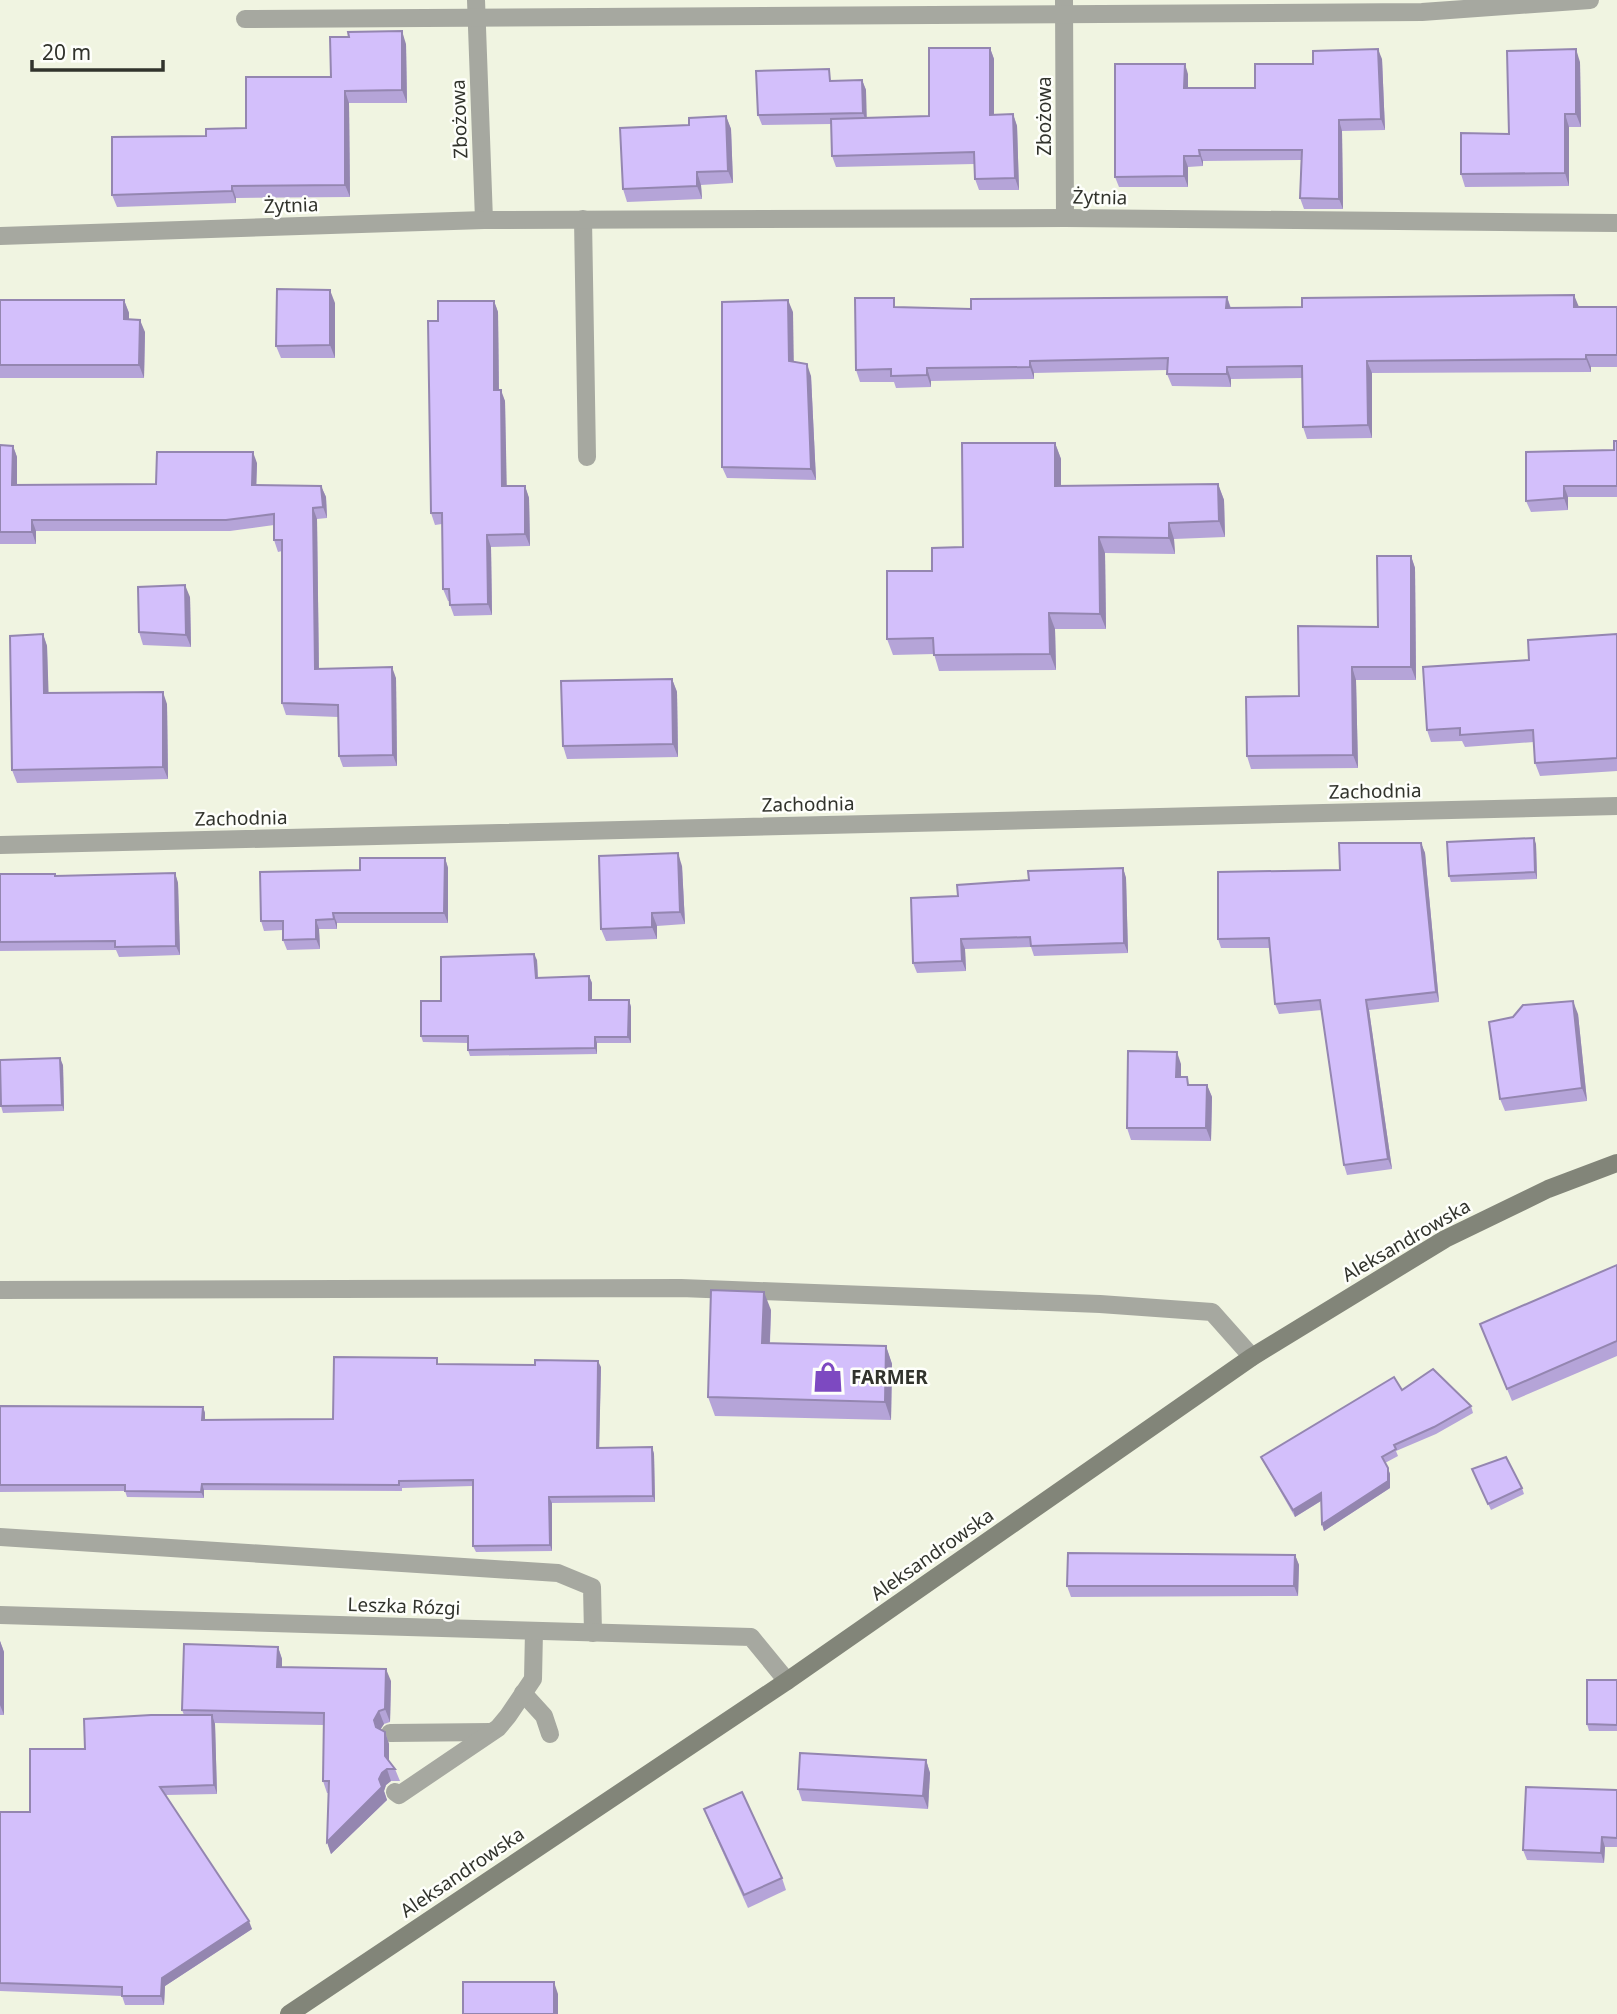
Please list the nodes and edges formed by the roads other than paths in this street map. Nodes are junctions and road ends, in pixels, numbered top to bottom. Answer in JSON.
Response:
{"nodes":[{"id":1,"x":1590,"y":0,"type":"edge"},
{"id":2,"x":1064,"y":7,"type":"edge"},
{"id":3,"x":476,"y":8,"type":"edge"},
{"id":4,"x":245,"y":19,"type":"dead end"},
{"id":5,"x":1065,"y":218,"type":"junction"},
{"id":6,"x":583,"y":219,"type":"junction"},
{"id":7,"x":484,"y":220,"type":"junction"},
{"id":8,"x":1617,"y":223,"type":"edge"},
{"id":9,"x":0,"y":236,"type":"edge"},
{"id":10,"x":587,"y":457,"type":"dead end"},
{"id":11,"x":1617,"y":806,"type":"edge"},
{"id":12,"x":0,"y":845,"type":"edge"},
{"id":13,"x":1617,"y":1163,"type":"edge"},
{"id":14,"x":0,"y":1290,"type":"edge"},
{"id":15,"x":1252,"y":1357,"type":"junction"},
{"id":16,"x":0,"y":1538,"type":"edge"},
{"id":17,"x":0,"y":1615,"type":"edge"},
{"id":18,"x":534,"y":1631,"type":"junction"},
{"id":19,"x":593,"y":1633,"type":"junction"},
{"id":20,"x":787,"y":1681,"type":"junction"},
{"id":21,"x":523,"y":1693,"type":"junction"},
{"id":22,"x":492,"y":1732,"type":"junction"},
{"id":23,"x":390,"y":1733,"type":"dead end"},
{"id":24,"x":550,"y":1734,"type":"dead end"},
{"id":25,"x":395,"y":1792,"type":"edge"},
{"id":26,"x":289,"y":2014,"type":"edge"}],
"edges":[{"from":1,"to":2,"type":"street"},
{"from":2,"to":3,"type":"street"},
{"from":2,"to":5,"type":"street","name":"Zbożowa"},
{"from":3,"to":4,"type":"street"},
{"from":3,"to":7,"type":"street","name":"Zbożowa"},
{"from":5,"to":6,"type":"street","name":"Żytnia"},
{"from":5,"to":8,"type":"street","name":"Żytnia"},
{"from":6,"to":7,"type":"street","name":"Żytnia"},
{"from":6,"to":10,"type":"street"},
{"from":7,"to":9,"type":"street","name":"Żytnia"},
{"from":11,"to":12,"type":"street","name":"Zachodnia"},
{"from":13,"to":15,"type":"main road","name":"Aleksandrowska"},
{"from":14,"to":15,"type":"street"},
{"from":15,"to":20,"type":"main road","name":"Aleksandrowska"},
{"from":16,"to":19,"type":"street"},
{"from":17,"to":18,"type":"street","name":"Leszka Rózgi"},
{"from":18,"to":19,"type":"street","name":"Leszka Rózgi"},
{"from":18,"to":21,"type":"street"},
{"from":19,"to":20,"type":"street","name":"Leszka Rózgi"},
{"from":20,"to":26,"type":"main road","name":"Aleksandrowska"},
{"from":21,"to":22,"type":"street"},
{"from":21,"to":24,"type":"street"},
{"from":22,"to":23,"type":"street"},
{"from":22,"to":25,"type":"street"}]}
